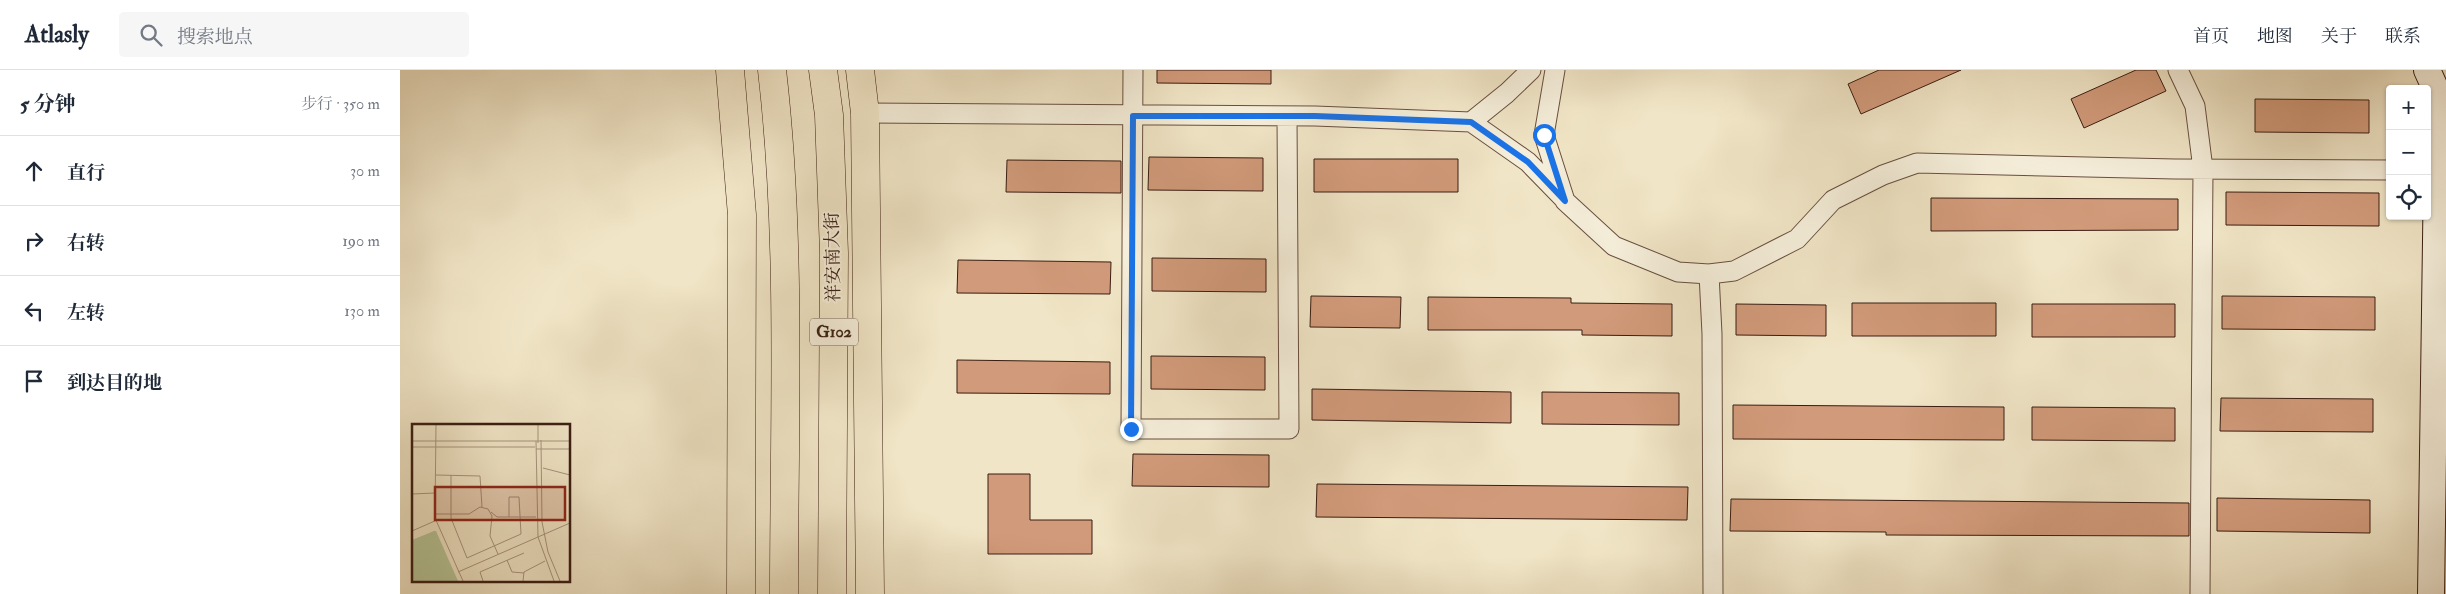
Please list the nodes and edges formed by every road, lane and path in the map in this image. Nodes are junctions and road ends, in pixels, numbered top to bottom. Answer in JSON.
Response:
{"nodes":[{"id":1,"x":730,"y":70,"type":"edge"},
{"id":2,"x":772,"y":70,"type":"edge"},
{"id":3,"x":823,"y":70,"type":"edge"},
{"id":4,"x":860,"y":70,"type":"edge"},
{"id":5,"x":1133,"y":70,"type":"edge"},
{"id":6,"x":1531,"y":70,"type":"edge"},
{"id":7,"x":1555,"y":70,"type":"edge"},
{"id":8,"x":2178,"y":70,"type":"edge"},
{"id":9,"x":2427,"y":70,"type":"edge"},
{"id":10,"x":2444,"y":102,"type":"edge"},
{"id":11,"x":864,"y":113,"type":"junction"},
{"id":12,"x":1133,"y":116,"type":"junction"},
{"id":13,"x":1287,"y":116,"type":"junction"},
{"id":14,"x":1471,"y":122,"type":"junction"},
{"id":15,"x":2203,"y":169,"type":"junction"},
{"id":16,"x":2386,"y":170,"type":"edge"},
{"id":17,"x":2432,"y":170,"type":"edge"},
{"id":18,"x":1565,"y":201,"type":"junction"},
{"id":19,"x":1709,"y":274,"type":"junction"},
{"id":20,"x":741,"y":594,"type":"edge"},
{"id":21,"x":784,"y":594,"type":"edge"},
{"id":22,"x":832,"y":594,"type":"edge"},
{"id":23,"x":870,"y":594,"type":"edge"},
{"id":24,"x":1713,"y":594,"type":"edge"},
{"id":25,"x":2200,"y":594,"type":"edge"},
{"id":26,"x":2431,"y":594,"type":"edge"}],
"edges":[{"from":1,"to":20,"type":"highway"},
{"from":2,"to":21,"type":"highway"},
{"from":3,"to":22,"type":"highway","name":"祥安南大街","number":"G102"},
{"from":4,"to":11,"type":"highway"},
{"from":5,"to":12,"type":"street"},
{"from":6,"to":14,"type":"street"},
{"from":7,"to":18,"type":"street"},
{"from":8,"to":15,"type":"street"},
{"from":9,"to":10,"type":"main road"},
{"from":10,"to":17,"type":"main road"},
{"from":11,"to":12,"type":"street"},
{"from":11,"to":23,"type":"highway"},
{"from":12,"to":13,"type":"street"},
{"from":12,"to":13,"type":"street"},
{"from":13,"to":14,"type":"street"},
{"from":14,"to":18,"type":"street"},
{"from":15,"to":16,"type":"street"},
{"from":15,"to":19,"type":"street"},
{"from":15,"to":25,"type":"street"},
{"from":17,"to":26,"type":"main road"},
{"from":18,"to":19,"type":"street"},
{"from":19,"to":24,"type":"street"}]}
